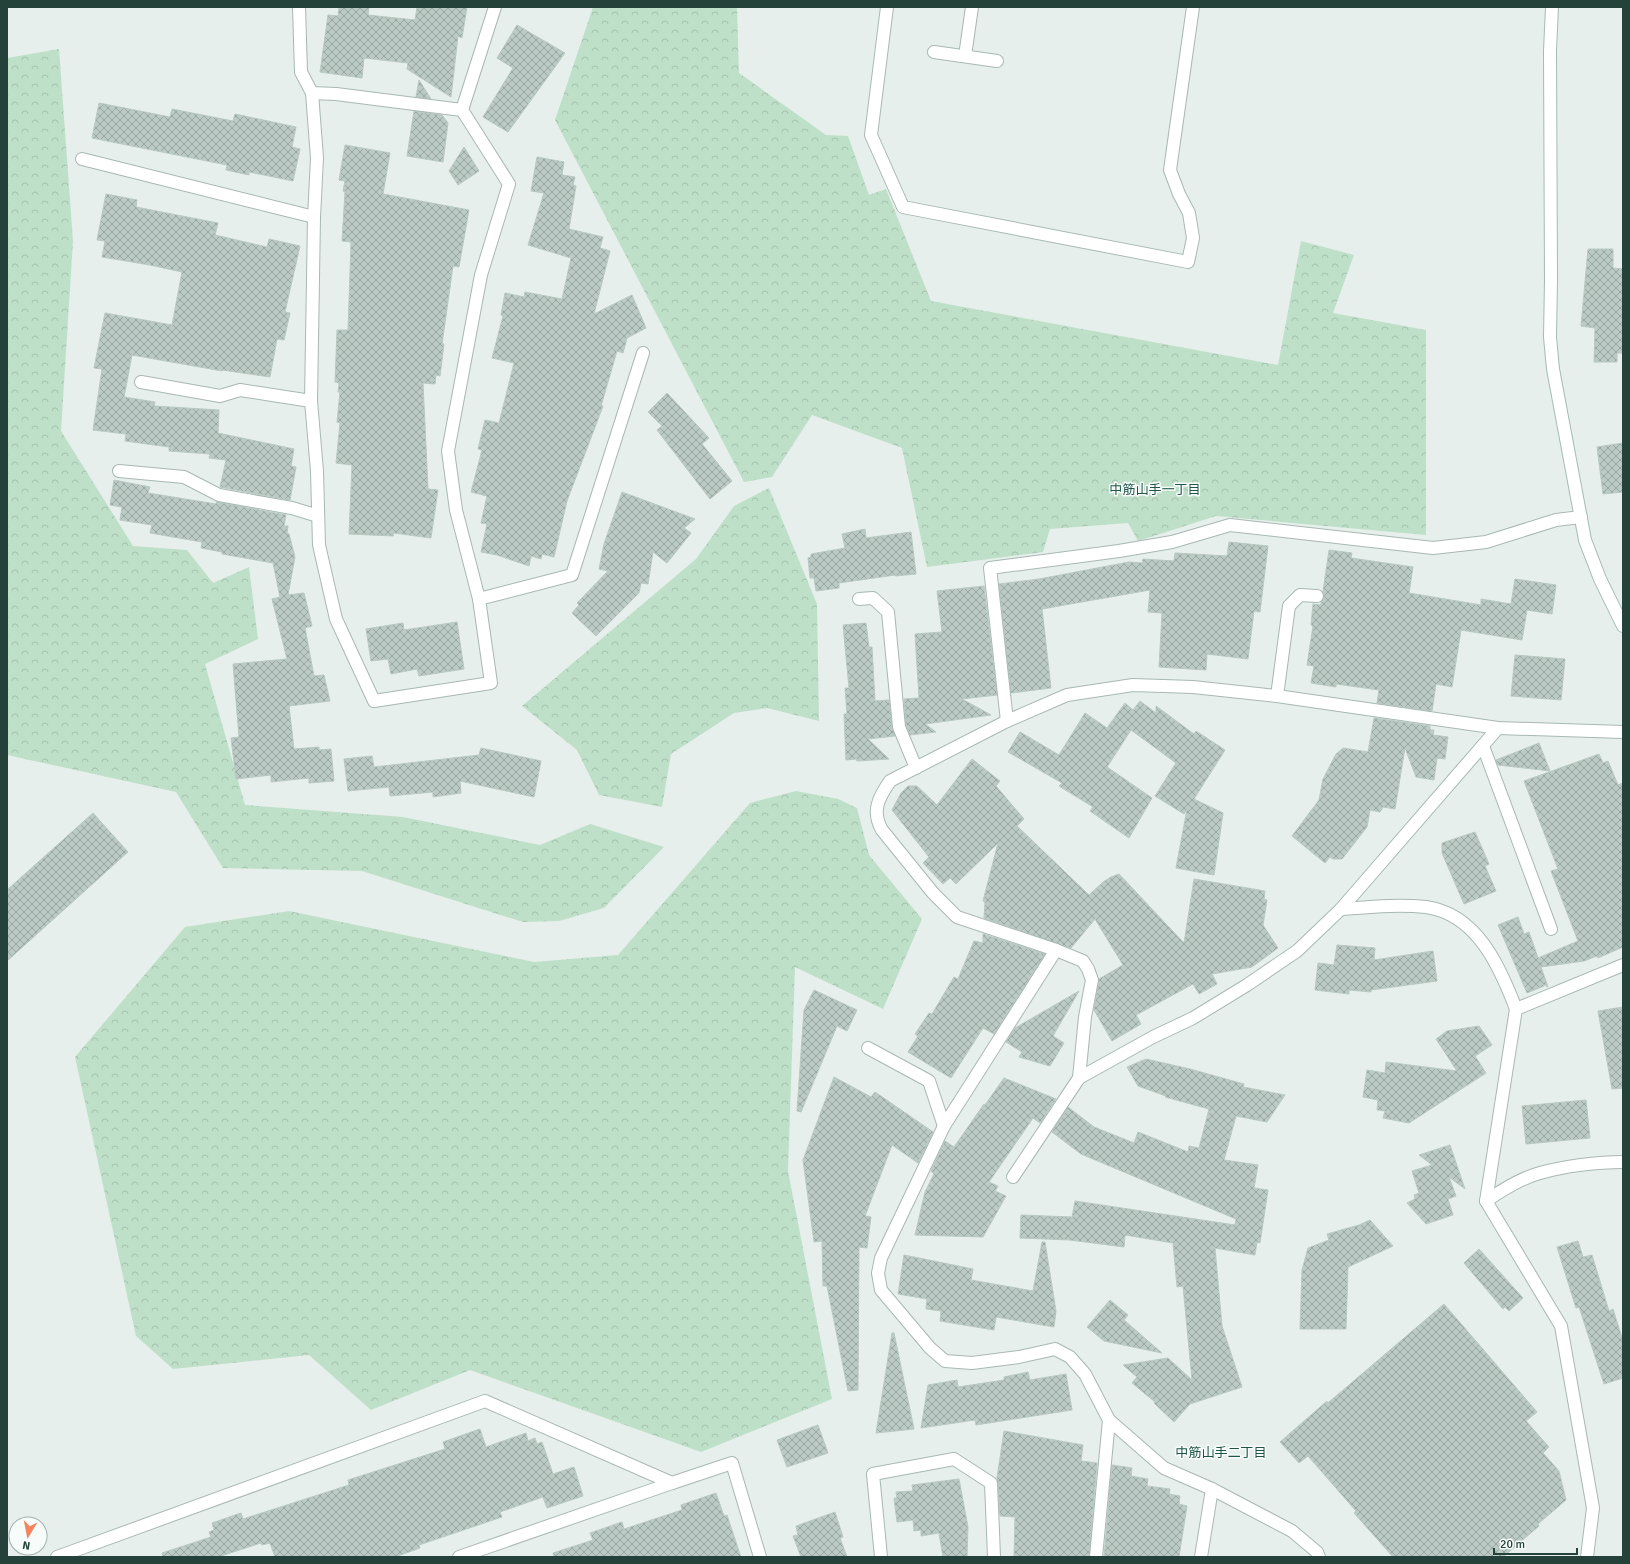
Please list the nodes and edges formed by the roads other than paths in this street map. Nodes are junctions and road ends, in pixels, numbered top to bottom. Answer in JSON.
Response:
{"nodes":[{"id":1,"x":300,"y":7,"type":"edge"},
{"id":2,"x":495,"y":7,"type":"edge"},
{"id":3,"x":887,"y":7,"type":"edge"},
{"id":4,"x":972,"y":7,"type":"edge"},
{"id":5,"x":1193,"y":7,"type":"edge"},
{"id":6,"x":1552,"y":7,"type":"edge"},
{"id":7,"x":934,"y":52,"type":"dead end"},
{"id":8,"x":965,"y":56,"type":"junction"},
{"id":9,"x":997,"y":61,"type":"dead end"},
{"id":10,"x":312,"y":93,"type":"junction"},
{"id":11,"x":462,"y":110,"type":"junction"},
{"id":12,"x":82,"y":159,"type":"dead end"},
{"id":13,"x":314,"y":217,"type":"junction"},
{"id":14,"x":643,"y":353,"type":"dead end"},
{"id":15,"x":141,"y":382,"type":"dead end"},
{"id":16,"x":311,"y":401,"type":"junction"},
{"id":17,"x":119,"y":472,"type":"dead end"},
{"id":18,"x":318,"y":516,"type":"junction"},
{"id":19,"x":1581,"y":517,"type":"junction"},
{"id":20,"x":1317,"y":596,"type":"dead end"},
{"id":21,"x":479,"y":599,"type":"junction"},
{"id":22,"x":859,"y":599,"type":"dead end"},
{"id":23,"x":1623,"y":626,"type":"edge"},
{"id":24,"x":1277,"y":696,"type":"junction"},
{"id":25,"x":1007,"y":721,"type":"junction"},
{"id":26,"x":1498,"y":728,"type":"junction"},
{"id":27,"x":1623,"y":732,"type":"edge"},
{"id":28,"x":1482,"y":746,"type":"junction"},
{"id":29,"x":916,"y":768,"type":"junction"},
{"id":30,"x":1341,"y":910,"type":"junction"},
{"id":31,"x":1551,"y":929,"type":"dead end"},
{"id":32,"x":1056,"y":950,"type":"junction"},
{"id":33,"x":1623,"y":965,"type":"edge"},
{"id":34,"x":1516,"y":1009,"type":"junction"},
{"id":35,"x":868,"y":1048,"type":"dead end"},
{"id":36,"x":1079,"y":1078,"type":"junction"},
{"id":37,"x":944,"y":1126,"type":"junction"},
{"id":38,"x":1623,"y":1162,"type":"edge"},
{"id":39,"x":1013,"y":1177,"type":"dead end"},
{"id":40,"x":1486,"y":1201,"type":"junction"},
{"id":41,"x":1109,"y":1420,"type":"junction"},
{"id":42,"x":672,"y":1484,"type":"junction"},
{"id":43,"x":1212,"y":1489,"type":"junction"},
{"id":44,"x":57,"y":1557,"type":"edge"},
{"id":45,"x":459,"y":1557,"type":"edge"},
{"id":46,"x":760,"y":1557,"type":"edge"},
{"id":47,"x":881,"y":1557,"type":"edge"},
{"id":48,"x":994,"y":1557,"type":"edge"},
{"id":49,"x":1096,"y":1557,"type":"edge"},
{"id":50,"x":1202,"y":1557,"type":"edge"},
{"id":51,"x":1319,"y":1557,"type":"edge"},
{"id":52,"x":1587,"y":1557,"type":"edge"}],
"edges":[{"from":1,"to":10,"type":"street"},
{"from":2,"to":11,"type":"street"},
{"from":3,"to":5,"type":"street"},
{"from":4,"to":8,"type":"street"},
{"from":6,"to":19,"type":"street"},
{"from":7,"to":8,"type":"street"},
{"from":8,"to":9,"type":"street"},
{"from":10,"to":11,"type":"street"},
{"from":10,"to":13,"type":"street"},
{"from":11,"to":21,"type":"street"},
{"from":12,"to":13,"type":"street"},
{"from":13,"to":16,"type":"street"},
{"from":14,"to":21,"type":"street"},
{"from":15,"to":16,"type":"street"},
{"from":16,"to":18,"type":"street"},
{"from":17,"to":18,"type":"street"},
{"from":18,"to":21,"type":"street"},
{"from":19,"to":23,"type":"street"},
{"from":19,"to":25,"type":"street"},
{"from":20,"to":24,"type":"street"},
{"from":22,"to":29,"type":"street"},
{"from":24,"to":25,"type":"street"},
{"from":24,"to":26,"type":"street"},
{"from":25,"to":29,"type":"street"},
{"from":26,"to":27,"type":"street"},
{"from":26,"to":28,"type":"street"},
{"from":28,"to":30,"type":"street"},
{"from":28,"to":31,"type":"street"},
{"from":29,"to":32,"type":"street"},
{"from":30,"to":34,"type":"street"},
{"from":30,"to":36,"type":"street"},
{"from":32,"to":36,"type":"street"},
{"from":32,"to":37,"type":"street"},
{"from":33,"to":34,"type":"street"},
{"from":34,"to":40,"type":"street"},
{"from":35,"to":37,"type":"street"},
{"from":36,"to":39,"type":"street"},
{"from":37,"to":41,"type":"street"},
{"from":38,"to":40,"type":"street"},
{"from":40,"to":52,"type":"street"},
{"from":41,"to":43,"type":"street"},
{"from":41,"to":49,"type":"street"},
{"from":42,"to":44,"type":"street"},
{"from":42,"to":45,"type":"street"},
{"from":42,"to":46,"type":"street"},
{"from":43,"to":50,"type":"street"},
{"from":43,"to":51,"type":"street"},
{"from":47,"to":48,"type":"street"}]}
